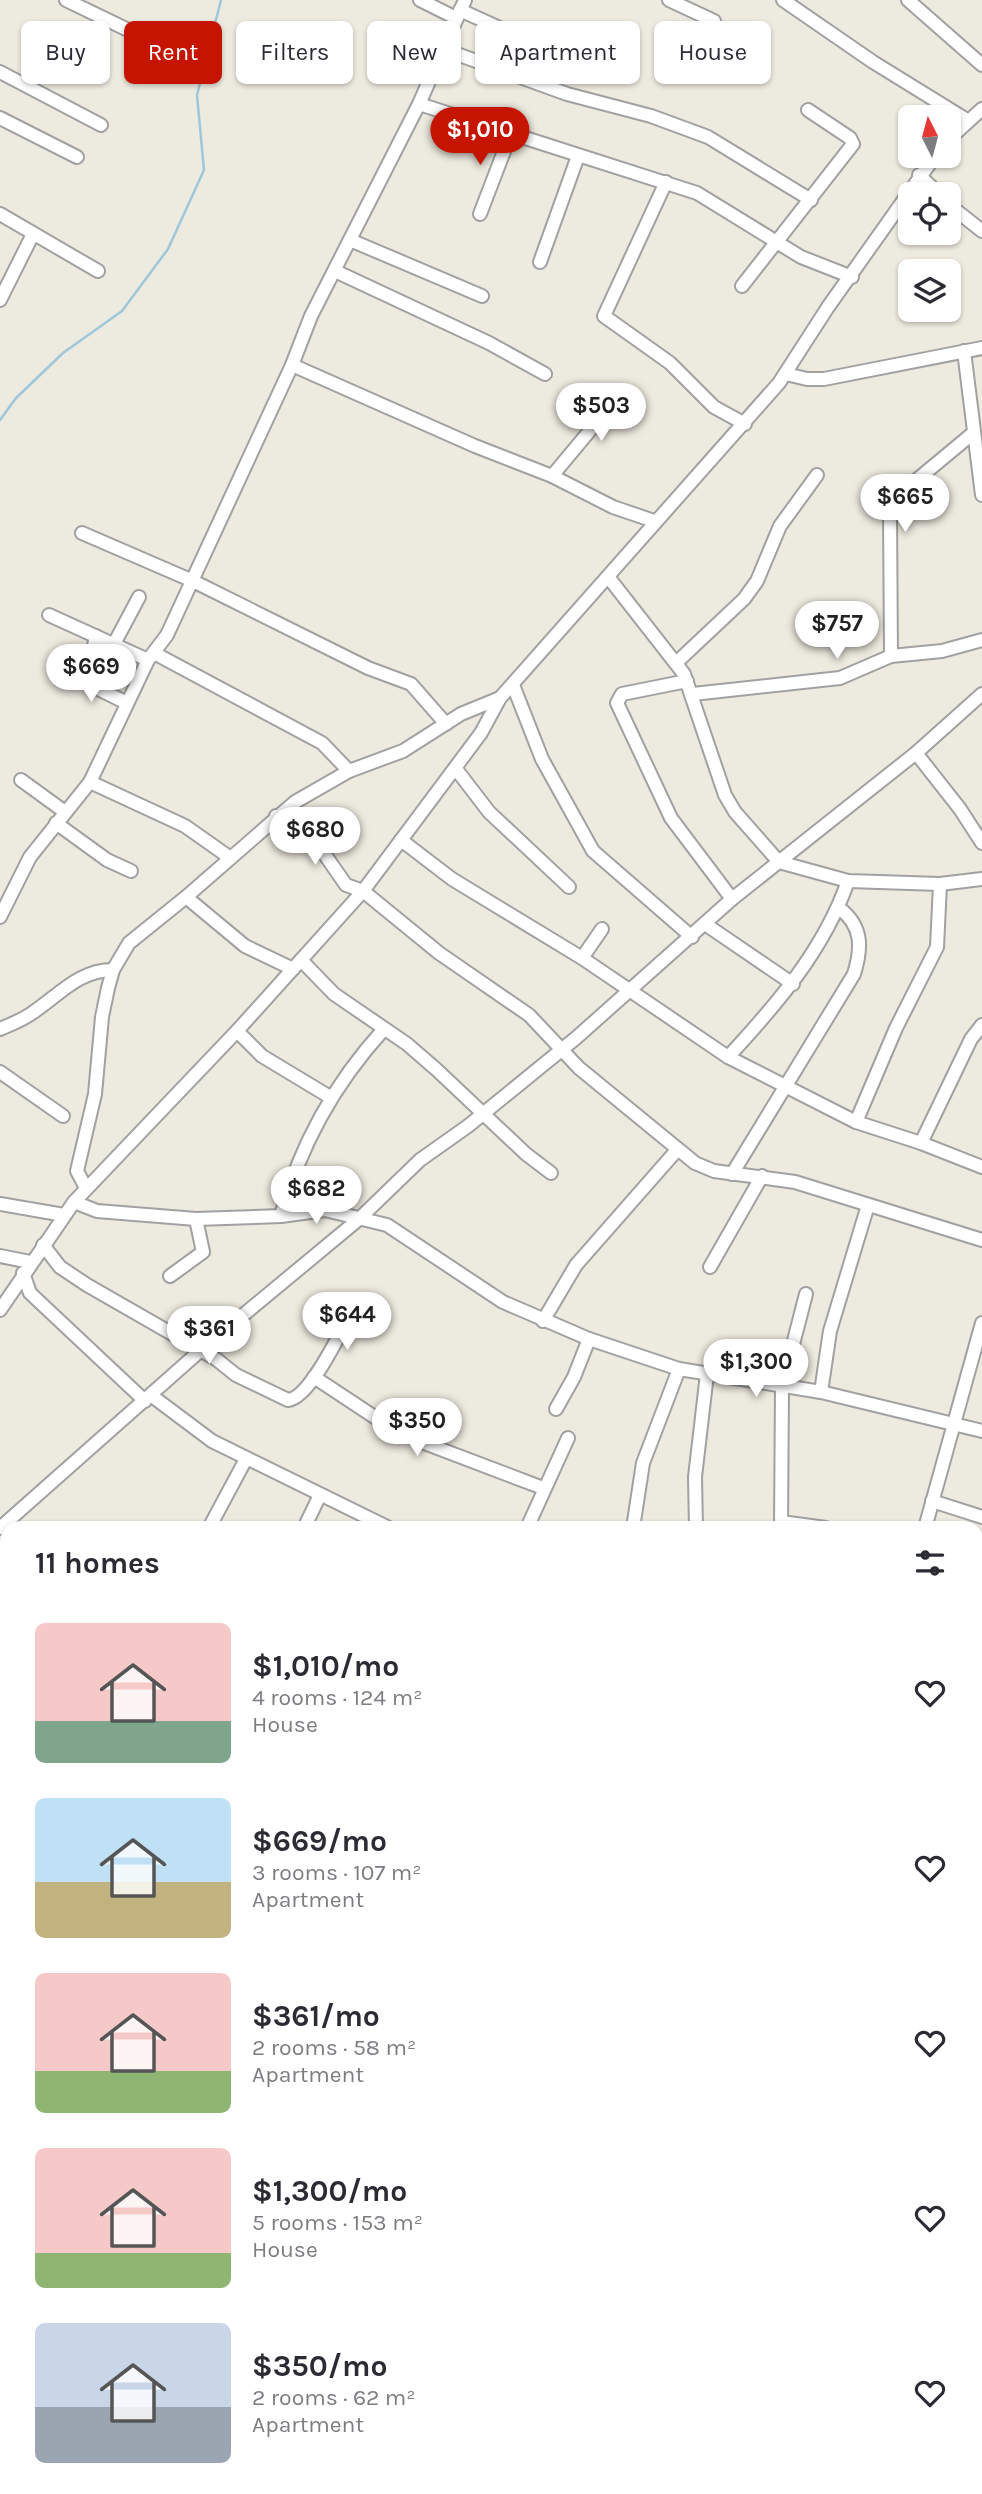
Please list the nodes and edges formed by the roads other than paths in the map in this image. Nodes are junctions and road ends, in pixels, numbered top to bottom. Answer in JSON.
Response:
{"nodes":[{"id":1,"x":66,"y":0,"type":"edge"},
{"id":2,"x":93,"y":0,"type":"edge"},
{"id":3,"x":420,"y":0,"type":"edge"},
{"id":4,"x":669,"y":0,"type":"edge"},
{"id":5,"x":783,"y":0,"type":"edge"},
{"id":6,"x":908,"y":0,"type":"edge"},
{"id":7,"x":460,"y":9,"type":"edge"},
{"id":8,"x":86,"y":12,"type":"junction"},
{"id":9,"x":486,"y":21,"type":"edge"},
{"id":10,"x":714,"y":21,"type":"dead end"},
{"id":11,"x":124,"y":28,"type":"edge"},
{"id":12,"x":461,"y":56,"type":"edge"},
{"id":13,"x":982,"y":65,"type":"edge"},
{"id":14,"x":0,"y":72,"type":"edge"},
{"id":15,"x":427,"y":84,"type":"edge"},
{"id":16,"x":418,"y":104,"type":"junction"},
{"id":17,"x":982,"y":108,"type":"edge"},
{"id":18,"x":808,"y":110,"type":"dead end"},
{"id":19,"x":0,"y":118,"type":"edge"},
{"id":20,"x":967,"y":120,"type":"junction"},
{"id":21,"x":101,"y":125,"type":"dead end"},
{"id":22,"x":961,"y":126,"type":"edge"},
{"id":23,"x":511,"y":133,"type":"junction"},
{"id":24,"x":578,"y":156,"type":"junction"},
{"id":25,"x":77,"y":157,"type":"dead end"},
{"id":26,"x":924,"y":168,"type":"edge"},
{"id":27,"x":919,"y":174,"type":"junction"},
{"id":28,"x":666,"y":182,"type":"junction"},
{"id":29,"x":927,"y":182,"type":"edge"},
{"id":30,"x":811,"y":200,"type":"junction"},
{"id":31,"x":0,"y":214,"type":"edge"},
{"id":32,"x":480,"y":214,"type":"dead end"},
{"id":33,"x":961,"y":214,"type":"edge"},
{"id":34,"x":982,"y":231,"type":"edge"},
{"id":35,"x":33,"y":234,"type":"junction"},
{"id":36,"x":350,"y":240,"type":"junction"},
{"id":37,"x":775,"y":242,"type":"junction"},
{"id":38,"x":540,"y":262,"type":"dead end"},
{"id":39,"x":97,"y":271,"type":"dead end"},
{"id":40,"x":335,"y":271,"type":"junction"},
{"id":41,"x":852,"y":277,"type":"junction"},
{"id":42,"x":742,"y":286,"type":"dead end"},
{"id":43,"x":482,"y":296,"type":"dead end"},
{"id":44,"x":0,"y":300,"type":"edge"},
{"id":45,"x":982,"y":348,"type":"edge"},
{"id":46,"x":964,"y":351,"type":"junction"},
{"id":47,"x":292,"y":365,"type":"junction"},
{"id":48,"x":545,"y":374,"type":"dead end"},
{"id":49,"x":786,"y":374,"type":"junction"},
{"id":50,"x":580,"y":410,"type":"dead end"},
{"id":51,"x":745,"y":424,"type":"junction"},
{"id":52,"x":972,"y":433,"type":"junction"},
{"id":53,"x":817,"y":475,"type":"dead end"},
{"id":54,"x":552,"y":476,"type":"junction"},
{"id":55,"x":982,"y":495,"type":"edge"},
{"id":56,"x":654,"y":521,"type":"junction"},
{"id":57,"x":82,"y":533,"type":"dead end"},
{"id":58,"x":609,"y":578,"type":"junction"},
{"id":59,"x":193,"y":581,"type":"junction"},
{"id":60,"x":139,"y":597,"type":"dead end"},
{"id":61,"x":49,"y":615,"type":"dead end"},
{"id":62,"x":96,"y":636,"type":"junction"},
{"id":63,"x":982,"y":640,"type":"edge"},
{"id":64,"x":114,"y":644,"type":"junction"},
{"id":65,"x":891,"y":656,"type":"junction"},
{"id":66,"x":151,"y":657,"type":"junction"},
{"id":67,"x":677,"y":662,"type":"junction"},
{"id":68,"x":687,"y":681,"type":"junction"},
{"id":69,"x":513,"y":685,"type":"junction"},
{"id":70,"x":694,"y":694,"type":"junction"},
{"id":71,"x":982,"y":694,"type":"edge"},
{"id":72,"x":500,"y":698,"type":"junction"},
{"id":73,"x":127,"y":703,"type":"junction"},
{"id":74,"x":446,"y":724,"type":"junction"},
{"id":75,"x":916,"y":753,"type":"junction"},
{"id":76,"x":456,"y":769,"type":"junction"},
{"id":77,"x":349,"y":771,"type":"junction"},
{"id":78,"x":22,"y":780,"type":"dead end"},
{"id":79,"x":90,"y":782,"type":"junction"},
{"id":80,"x":65,"y":812,"type":"junction"},
{"id":81,"x":276,"y":816,"type":"junction"},
{"id":82,"x":56,"y":823,"type":"junction"},
{"id":83,"x":401,"y":840,"type":"junction"},
{"id":84,"x":982,"y":843,"type":"edge"},
{"id":85,"x":229,"y":857,"type":"junction"},
{"id":86,"x":779,"y":862,"type":"junction"},
{"id":87,"x":131,"y":871,"type":"dead end"},
{"id":88,"x":982,"y":879,"type":"edge"},
{"id":89,"x":848,"y":881,"type":"junction"},
{"id":90,"x":940,"y":884,"type":"junction"},
{"id":91,"x":569,"y":887,"type":"dead end"},
{"id":92,"x":363,"y":891,"type":"junction"},
{"id":93,"x":187,"y":897,"type":"junction"},
{"id":94,"x":732,"y":899,"type":"junction"},
{"id":95,"x":839,"y":908,"type":"junction"},
{"id":96,"x":0,"y":917,"type":"edge"},
{"id":97,"x":705,"y":924,"type":"junction"},
{"id":98,"x":602,"y":929,"type":"dead end"},
{"id":99,"x":692,"y":937,"type":"junction"},
{"id":100,"x":582,"y":958,"type":"junction"},
{"id":101,"x":297,"y":964,"type":"junction"},
{"id":102,"x":113,"y":970,"type":"junction"},
{"id":103,"x":793,"y":984,"type":"junction"},
{"id":104,"x":630,"y":992,"type":"junction"},
{"id":105,"x":982,"y":1025,"type":"edge"},
{"id":106,"x":0,"y":1029,"type":"edge"},
{"id":107,"x":384,"y":1030,"type":"junction"},
{"id":108,"x":237,"y":1031,"type":"junction"},
{"id":109,"x":561,"y":1049,"type":"junction"},
{"id":110,"x":728,"y":1057,"type":"junction"},
{"id":111,"x":0,"y":1072,"type":"edge"},
{"id":112,"x":785,"y":1088,"type":"junction"},
{"id":113,"x":330,"y":1097,"type":"junction"},
{"id":114,"x":485,"y":1112,"type":"junction"},
{"id":115,"x":63,"y":1116,"type":"dead end"},
{"id":116,"x":856,"y":1122,"type":"junction"},
{"id":117,"x":921,"y":1143,"type":"junction"},
{"id":118,"x":677,"y":1150,"type":"junction"},
{"id":119,"x":982,"y":1167,"type":"edge"},
{"id":120,"x":551,"y":1173,"type":"dead end"},
{"id":121,"x":732,"y":1174,"type":"junction"},
{"id":122,"x":762,"y":1176,"type":"junction"},
{"id":123,"x":86,"y":1188,"type":"junction"},
{"id":124,"x":74,"y":1202,"type":"junction"},
{"id":125,"x":0,"y":1204,"type":"edge"},
{"id":126,"x":868,"y":1205,"type":"junction"},
{"id":127,"x":64,"y":1215,"type":"junction"},
{"id":128,"x":281,"y":1216,"type":"junction"},
{"id":129,"x":196,"y":1219,"type":"junction"},
{"id":130,"x":359,"y":1219,"type":"junction"},
{"id":131,"x":982,"y":1240,"type":"edge"},
{"id":132,"x":43,"y":1245,"type":"junction"},
{"id":133,"x":0,"y":1256,"type":"edge"},
{"id":134,"x":710,"y":1267,"type":"dead end"},
{"id":135,"x":27,"y":1268,"type":"junction"},
{"id":136,"x":170,"y":1276,"type":"dead end"},
{"id":137,"x":806,"y":1294,"type":"dead end"},
{"id":138,"x":0,"y":1310,"type":"edge"},
{"id":139,"x":352,"y":1311,"type":"dead end"},
{"id":140,"x":543,"y":1321,"type":"junction"},
{"id":141,"x":982,"y":1323,"type":"edge"},
{"id":142,"x":589,"y":1339,"type":"junction"},
{"id":143,"x":201,"y":1350,"type":"junction"},
{"id":144,"x":679,"y":1369,"type":"junction"},
{"id":145,"x":707,"y":1374,"type":"junction"},
{"id":146,"x":314,"y":1377,"type":"junction"},
{"id":147,"x":782,"y":1387,"type":"junction"},
{"id":148,"x":821,"y":1392,"type":"junction"},
{"id":149,"x":149,"y":1399,"type":"junction"},
{"id":150,"x":556,"y":1409,"type":"dead end"},
{"id":151,"x":952,"y":1425,"type":"junction"},
{"id":152,"x":982,"y":1431,"type":"edge"},
{"id":153,"x":568,"y":1438,"type":"dead end"},
{"id":154,"x":246,"y":1459,"type":"junction"},
{"id":155,"x":543,"y":1488,"type":"junction"},
{"id":156,"x":320,"y":1495,"type":"junction"},
{"id":157,"x":932,"y":1501,"type":"junction"},
{"id":158,"x":982,"y":1517,"type":"edge"},
{"id":159,"x":8,"y":1521,"type":"edge"},
{"id":160,"x":213,"y":1521,"type":"edge"},
{"id":161,"x":307,"y":1521,"type":"edge"},
{"id":162,"x":374,"y":1521,"type":"edge"},
{"id":163,"x":530,"y":1521,"type":"edge"},
{"id":164,"x":634,"y":1521,"type":"edge"},
{"id":165,"x":696,"y":1521,"type":"edge"},
{"id":166,"x":781,"y":1521,"type":"edge"},
{"id":167,"x":927,"y":1521,"type":"edge"}],
"edges":[{"from":1,"to":8,"type":"street"},
{"from":2,"to":8,"type":"street"},
{"from":3,"to":7,"type":"street"},
{"from":4,"to":10,"type":"street"},
{"from":5,"to":20,"type":"street"},
{"from":6,"to":13,"type":"street"},
{"from":7,"to":9,"type":"street"},
{"from":8,"to":11,"type":"street"},
{"from":12,"to":30,"type":"street"},
{"from":14,"to":21,"type":"street"},
{"from":15,"to":16,"type":"street"},
{"from":16,"to":23,"type":"street"},
{"from":16,"to":36,"type":"street"},
{"from":17,"to":20,"type":"street"},
{"from":18,"to":30,"type":"street"},
{"from":19,"to":25,"type":"street"},
{"from":20,"to":22,"type":"street"},
{"from":23,"to":24,"type":"street"},
{"from":23,"to":32,"type":"street"},
{"from":24,"to":28,"type":"street"},
{"from":24,"to":38,"type":"street"},
{"from":26,"to":27,"type":"street"},
{"from":27,"to":29,"type":"street"},
{"from":27,"to":41,"type":"street"},
{"from":28,"to":37,"type":"street"},
{"from":28,"to":51,"type":"street"},
{"from":30,"to":37,"type":"street"},
{"from":31,"to":35,"type":"street"},
{"from":33,"to":34,"type":"street"},
{"from":35,"to":39,"type":"street"},
{"from":35,"to":44,"type":"street"},
{"from":36,"to":40,"type":"street"},
{"from":36,"to":43,"type":"street"},
{"from":37,"to":41,"type":"street"},
{"from":37,"to":42,"type":"street"},
{"from":40,"to":47,"type":"street"},
{"from":40,"to":48,"type":"street"},
{"from":41,"to":49,"type":"street"},
{"from":45,"to":46,"type":"street"},
{"from":46,"to":49,"type":"street"},
{"from":46,"to":52,"type":"street"},
{"from":47,"to":54,"type":"street"},
{"from":47,"to":59,"type":"street"},
{"from":49,"to":51,"type":"street"},
{"from":50,"to":54,"type":"street"},
{"from":51,"to":56,"type":"street"},
{"from":52,"to":55,"type":"street"},
{"from":52,"to":65,"type":"street"},
{"from":53,"to":67,"type":"street"},
{"from":54,"to":56,"type":"street"},
{"from":56,"to":58,"type":"street"},
{"from":57,"to":59,"type":"street"},
{"from":58,"to":67,"type":"street"},
{"from":58,"to":69,"type":"street"},
{"from":59,"to":66,"type":"street"},
{"from":59,"to":74,"type":"street"},
{"from":60,"to":64,"type":"street"},
{"from":61,"to":62,"type":"street"},
{"from":62,"to":64,"type":"street"},
{"from":62,"to":73,"type":"street"},
{"from":63,"to":65,"type":"street"},
{"from":64,"to":66,"type":"street"},
{"from":65,"to":70,"type":"street"},
{"from":66,"to":73,"type":"street"},
{"from":66,"to":77,"type":"street"},
{"from":67,"to":68,"type":"street"},
{"from":68,"to":70,"type":"street"},
{"from":68,"to":94,"type":"street"},
{"from":69,"to":72,"type":"street"},
{"from":69,"to":99,"type":"street"},
{"from":70,"to":86,"type":"street"},
{"from":71,"to":75,"type":"street"},
{"from":72,"to":74,"type":"street"},
{"from":72,"to":76,"type":"street"},
{"from":73,"to":79,"type":"street"},
{"from":74,"to":77,"type":"street"},
{"from":75,"to":84,"type":"street"},
{"from":75,"to":86,"type":"street"},
{"from":76,"to":83,"type":"street"},
{"from":76,"to":91,"type":"street"},
{"from":77,"to":81,"type":"street"},
{"from":78,"to":80,"type":"street"},
{"from":79,"to":80,"type":"street"},
{"from":79,"to":85,"type":"street"},
{"from":80,"to":82,"type":"street"},
{"from":81,"to":85,"type":"street"},
{"from":81,"to":92,"type":"street"},
{"from":82,"to":87,"type":"street"},
{"from":82,"to":96,"type":"street"},
{"from":83,"to":92,"type":"street"},
{"from":83,"to":100,"type":"street"},
{"from":85,"to":93,"type":"street"},
{"from":86,"to":89,"type":"street"},
{"from":86,"to":94,"type":"street"},
{"from":88,"to":90,"type":"street"},
{"from":89,"to":90,"type":"street"},
{"from":89,"to":95,"type":"street"},
{"from":90,"to":116,"type":"street"},
{"from":92,"to":101,"type":"street"},
{"from":92,"to":109,"type":"street"},
{"from":93,"to":101,"type":"street"},
{"from":93,"to":102,"type":"street"},
{"from":94,"to":97,"type":"street"},
{"from":95,"to":103,"type":"street"},
{"from":95,"to":112,"type":"street"},
{"from":97,"to":99,"type":"street"},
{"from":97,"to":103,"type":"street"},
{"from":98,"to":100,"type":"street"},
{"from":99,"to":104,"type":"street"},
{"from":100,"to":104,"type":"street"},
{"from":101,"to":107,"type":"street"},
{"from":101,"to":108,"type":"street"},
{"from":102,"to":106,"type":"street"},
{"from":102,"to":123,"type":"street"},
{"from":103,"to":110,"type":"street"},
{"from":104,"to":109,"type":"street"},
{"from":104,"to":110,"type":"street"},
{"from":105,"to":117,"type":"street"},
{"from":107,"to":113,"type":"street"},
{"from":107,"to":114,"type":"street"},
{"from":108,"to":113,"type":"street"},
{"from":108,"to":123,"type":"street"},
{"from":109,"to":114,"type":"street"},
{"from":109,"to":118,"type":"street"},
{"from":110,"to":112,"type":"street"},
{"from":111,"to":115,"type":"street"},
{"from":112,"to":116,"type":"street"},
{"from":112,"to":121,"type":"street"},
{"from":113,"to":128,"type":"street"},
{"from":114,"to":120,"type":"street"},
{"from":114,"to":130,"type":"street"},
{"from":116,"to":117,"type":"street"},
{"from":117,"to":119,"type":"street"},
{"from":118,"to":121,"type":"street"},
{"from":118,"to":140,"type":"street"},
{"from":121,"to":122,"type":"street"},
{"from":122,"to":126,"type":"street"},
{"from":122,"to":134,"type":"street"},
{"from":123,"to":124,"type":"street"},
{"from":124,"to":127,"type":"street"},
{"from":124,"to":129,"type":"street"},
{"from":125,"to":127,"type":"street"},
{"from":126,"to":131,"type":"street"},
{"from":126,"to":148,"type":"street"},
{"from":127,"to":132,"type":"street"},
{"from":128,"to":129,"type":"street"},
{"from":128,"to":130,"type":"street"},
{"from":129,"to":136,"type":"street"},
{"from":130,"to":140,"type":"street"},
{"from":130,"to":143,"type":"street"},
{"from":132,"to":135,"type":"street"},
{"from":132,"to":143,"type":"street"},
{"from":133,"to":135,"type":"street"},
{"from":135,"to":138,"type":"street"},
{"from":135,"to":149,"type":"street"},
{"from":137,"to":147,"type":"street"},
{"from":139,"to":146,"type":"street"},
{"from":140,"to":142,"type":"street"},
{"from":141,"to":151,"type":"street"},
{"from":142,"to":144,"type":"street"},
{"from":142,"to":150,"type":"street"},
{"from":143,"to":146,"type":"street"},
{"from":143,"to":149,"type":"street"},
{"from":144,"to":145,"type":"street"},
{"from":144,"to":164,"type":"street"},
{"from":145,"to":147,"type":"street"},
{"from":145,"to":165,"type":"street"},
{"from":146,"to":155,"type":"street"},
{"from":147,"to":148,"type":"street"},
{"from":147,"to":166,"type":"street"},
{"from":148,"to":151,"type":"street"},
{"from":149,"to":154,"type":"street"},
{"from":149,"to":159,"type":"street"},
{"from":151,"to":152,"type":"street"},
{"from":151,"to":157,"type":"street"},
{"from":153,"to":155,"type":"street"},
{"from":154,"to":156,"type":"street"},
{"from":154,"to":160,"type":"street"},
{"from":155,"to":163,"type":"street"},
{"from":156,"to":161,"type":"street"},
{"from":156,"to":162,"type":"street"},
{"from":157,"to":158,"type":"street"},
{"from":157,"to":167,"type":"street"}]}
